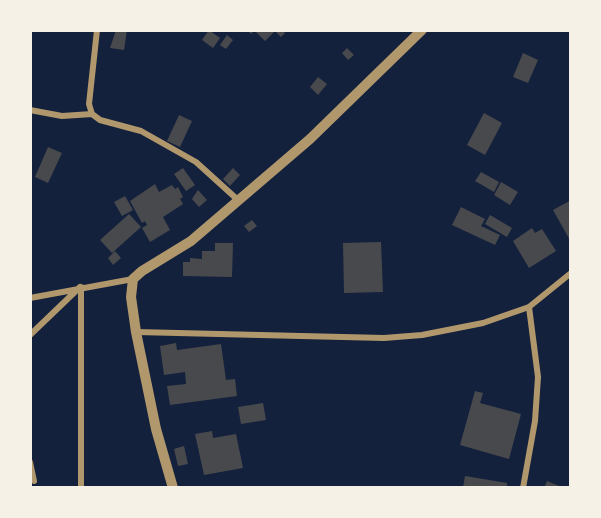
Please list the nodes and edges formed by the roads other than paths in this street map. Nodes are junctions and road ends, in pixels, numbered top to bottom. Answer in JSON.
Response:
{"nodes":[{"id":1,"x":97,"y":30,"type":"edge"},
{"id":2,"x":422,"y":30,"type":"edge"},
{"id":3,"x":30,"y":110,"type":"edge"},
{"id":4,"x":92,"y":114,"type":"junction"},
{"id":5,"x":238,"y":200,"type":"junction"},
{"id":6,"x":571,"y":273,"type":"edge"},
{"id":7,"x":133,"y":279,"type":"junction"},
{"id":8,"x":81,"y":287,"type":"junction"},
{"id":9,"x":30,"y":298,"type":"edge"},
{"id":10,"x":529,"y":307,"type":"junction"},
{"id":11,"x":136,"y":332,"type":"junction"},
{"id":12,"x":30,"y":335,"type":"edge"},
{"id":13,"x":30,"y":462,"type":"edge"},
{"id":14,"x":34,"y":481,"type":"dead end"},
{"id":15,"x":81,"y":488,"type":"edge"},
{"id":16,"x":173,"y":488,"type":"edge"},
{"id":17,"x":523,"y":488,"type":"edge"}],
"edges":[{"from":1,"to":4,"type":"street"},
{"from":2,"to":5,"type":"street"},
{"from":3,"to":4,"type":"street"},
{"from":4,"to":5,"type":"street"},
{"from":5,"to":7,"type":"street"},
{"from":6,"to":10,"type":"street"},
{"from":7,"to":8,"type":"street"},
{"from":7,"to":11,"type":"street"},
{"from":8,"to":9,"type":"street"},
{"from":8,"to":12,"type":"street"},
{"from":8,"to":15,"type":"street"},
{"from":10,"to":11,"type":"street"},
{"from":10,"to":17,"type":"street"},
{"from":11,"to":16,"type":"street"},
{"from":13,"to":14,"type":"street"}]}
